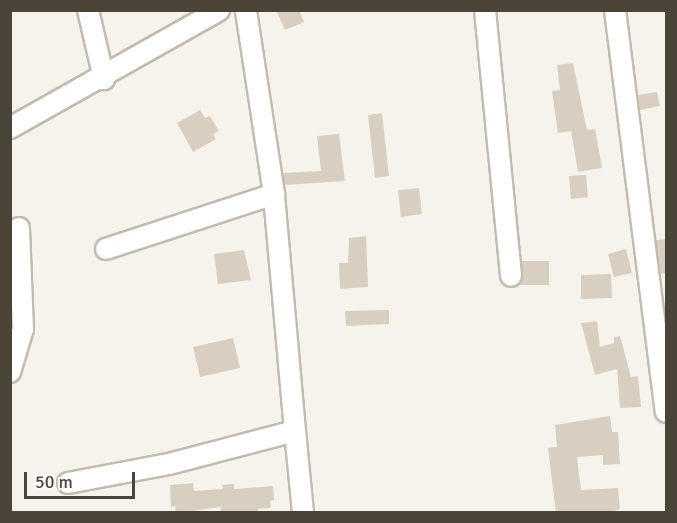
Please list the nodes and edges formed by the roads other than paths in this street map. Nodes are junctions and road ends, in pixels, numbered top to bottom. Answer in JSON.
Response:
{"nodes":[{"id":1,"x":88,"y":10,"type":"edge"},
{"id":2,"x":219,"y":10,"type":"edge"},
{"id":3,"x":246,"y":10,"type":"edge"},
{"id":4,"x":485,"y":10,"type":"edge"},
{"id":5,"x":615,"y":10,"type":"edge"},
{"id":6,"x":104,"y":79,"type":"junction"},
{"id":7,"x":10,"y":128,"type":"edge"},
{"id":8,"x":274,"y":194,"type":"junction"},
{"id":9,"x":19,"y":228,"type":"dead end"},
{"id":10,"x":106,"y":249,"type":"dead end"},
{"id":11,"x":511,"y":276,"type":"dead end"},
{"id":12,"x":10,"y":372,"type":"edge"},
{"id":13,"x":666,"y":412,"type":"edge"},
{"id":14,"x":295,"y":431,"type":"junction"},
{"id":15,"x":68,"y":483,"type":"dead end"},
{"id":16,"x":303,"y":513,"type":"edge"}],
"edges":[{"from":1,"to":6,"type":"street"},
{"from":2,"to":6,"type":"street"},
{"from":3,"to":8,"type":"street"},
{"from":4,"to":11,"type":"street"},
{"from":5,"to":13,"type":"street"},
{"from":6,"to":7,"type":"street"},
{"from":8,"to":10,"type":"street"},
{"from":8,"to":14,"type":"street"},
{"from":9,"to":12,"type":"street"},
{"from":14,"to":15,"type":"street"},
{"from":14,"to":16,"type":"street"}]}
